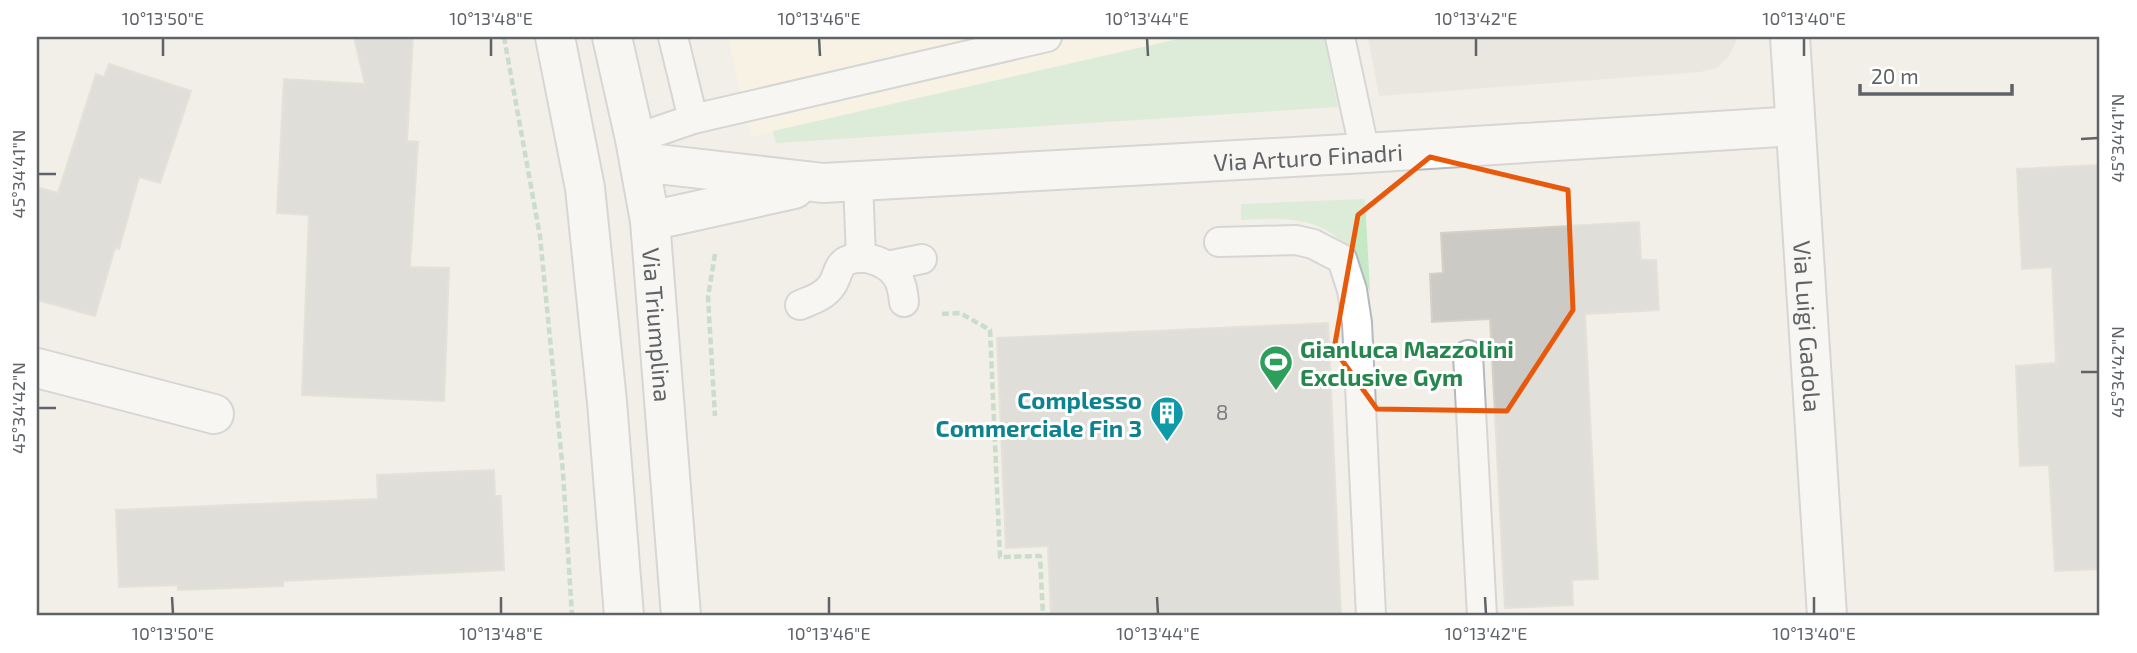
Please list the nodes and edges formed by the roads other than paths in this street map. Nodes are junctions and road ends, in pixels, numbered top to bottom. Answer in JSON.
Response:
{"nodes":[{"id":1,"x":555,"y":37,"type":"edge"},
{"id":2,"x":612,"y":37,"type":"edge"},
{"id":3,"x":673,"y":37,"type":"edge"},
{"id":4,"x":1047,"y":37,"type":"edge"},
{"id":5,"x":1340,"y":37,"type":"edge"},
{"id":6,"x":1790,"y":37,"type":"edge"},
{"id":7,"x":693,"y":118,"type":"junction"},
{"id":8,"x":1795,"y":126,"type":"junction"},
{"id":9,"x":637,"y":151,"type":"junction"},
{"id":10,"x":1365,"y":153,"type":"junction"},
{"id":11,"x":841,"y":182,"type":"junction"},
{"id":12,"x":650,"y":221,"type":"junction"},
{"id":13,"x":1219,"y":242,"type":"dead end"},
{"id":14,"x":922,"y":259,"type":"dead end"},
{"id":15,"x":874,"y":262,"type":"junction"},
{"id":16,"x":904,"y":302,"type":"dead end"},
{"id":17,"x":800,"y":305,"type":"dead end"},
{"id":18,"x":1468,"y":355,"type":"dead end"},
{"id":19,"x":37,"y":368,"type":"edge"},
{"id":20,"x":215,"y":414,"type":"dead end"},
{"id":21,"x":624,"y":616,"type":"edge"},
{"id":22,"x":681,"y":616,"type":"edge"},
{"id":23,"x":1371,"y":616,"type":"edge"},
{"id":24,"x":1482,"y":616,"type":"edge"},
{"id":25,"x":1827,"y":616,"type":"edge"}],
"edges":[{"from":1,"to":21,"type":"street"},
{"from":2,"to":9,"type":"street","name":"Via Triumplina"},
{"from":3,"to":7,"type":"lane"},
{"from":4,"to":7,"type":"lane"},
{"from":5,"to":10,"type":"lane"},
{"from":6,"to":8,"type":"street","name":"Via Luigi Gadola"},
{"from":7,"to":9,"type":"lane"},
{"from":8,"to":10,"type":"street","name":"Via Arturo Finadri"},
{"from":8,"to":25,"type":"street","name":"Via Luigi Gadola"},
{"from":9,"to":11,"type":"street"},
{"from":9,"to":12,"type":"street","name":"Via Triumplina"},
{"from":10,"to":11,"type":"street","name":"Via Arturo Finadri"},
{"from":11,"to":12,"type":"street"},
{"from":11,"to":15,"type":"lane"},
{"from":12,"to":22,"type":"street","name":"Via Triumplina"},
{"from":13,"to":23,"type":"lane"},
{"from":14,"to":15,"type":"lane"},
{"from":15,"to":16,"type":"lane"},
{"from":15,"to":17,"type":"lane"},
{"from":18,"to":24,"type":"lane"},
{"from":19,"to":20,"type":"street"}]}
